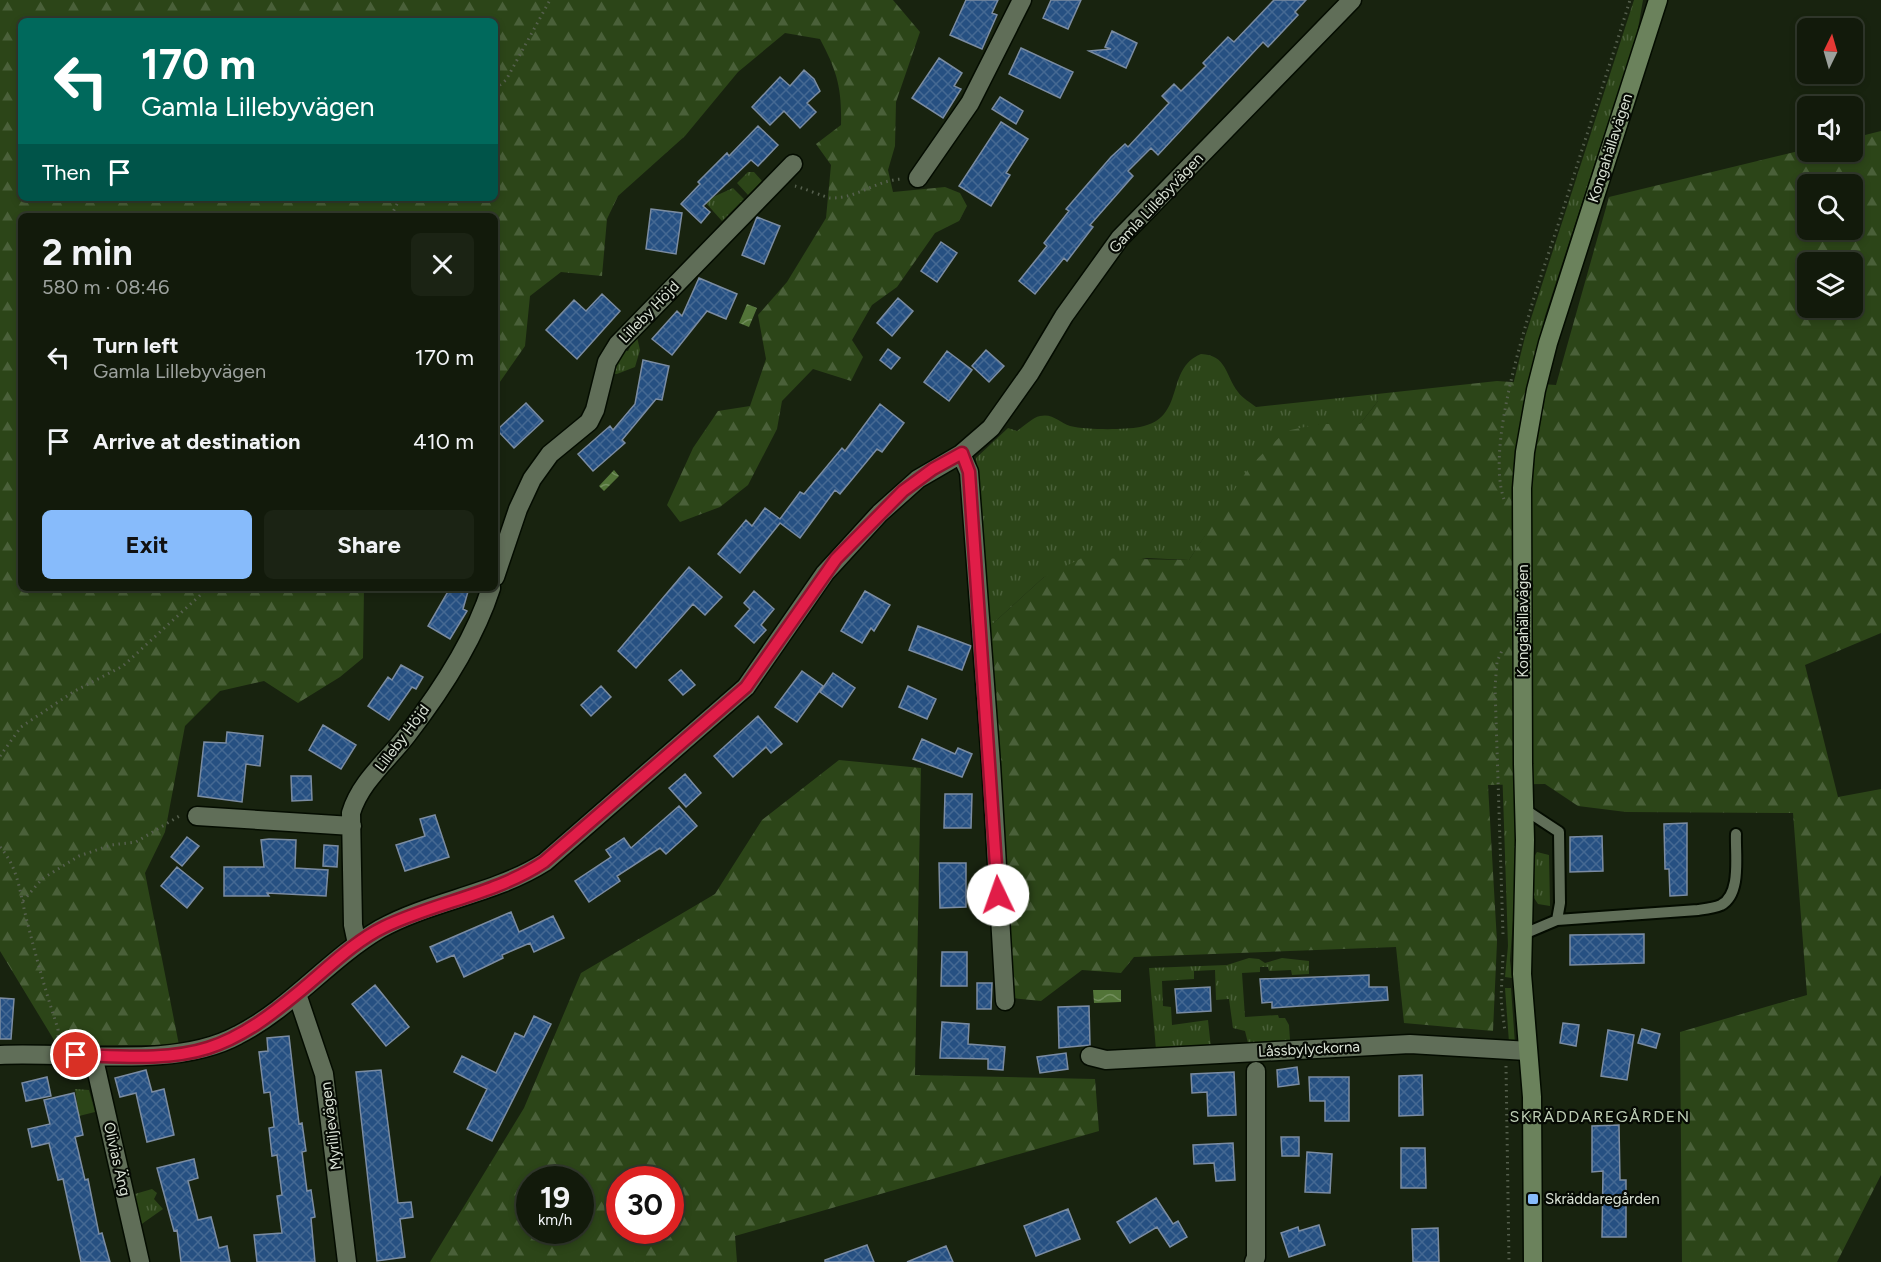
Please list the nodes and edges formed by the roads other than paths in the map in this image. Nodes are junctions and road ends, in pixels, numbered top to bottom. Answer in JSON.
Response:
{"nodes":[{"id":1,"x":1022,"y":0,"type":"edge"},
{"id":2,"x":1352,"y":0,"type":"edge"},
{"id":3,"x":1658,"y":0,"type":"edge"},
{"id":4,"x":793,"y":164,"type":"dead end"},
{"id":5,"x":918,"y":178,"type":"road end"},
{"id":6,"x":962,"y":453,"type":"junction"},
{"id":7,"x":498,"y":568,"type":"edge"},
{"id":8,"x":490,"y":591,"type":"edge"},
{"id":9,"x":1524,"y":809,"type":"junction"},
{"id":10,"x":197,"y":816,"type":"road end"},
{"id":11,"x":352,"y":826,"type":"junction"},
{"id":12,"x":1736,"y":834,"type":"dead end"},
{"id":13,"x":1557,"y":920,"type":"junction"},
{"id":14,"x":1524,"y":934,"type":"junction"},
{"id":15,"x":357,"y":944,"type":"junction"},
{"id":16,"x":297,"y":994,"type":"junction"},
{"id":17,"x":1005,"y":1001,"type":"dead end"},
{"id":18,"x":1528,"y":1051,"type":"junction"},
{"id":19,"x":0,"y":1055,"type":"edge"},
{"id":20,"x":93,"y":1055,"type":"junction"},
{"id":21,"x":1090,"y":1056,"type":"dead end"},
{"id":22,"x":1256,"y":1071,"type":"dead end"},
{"id":23,"x":140,"y":1262,"type":"edge"},
{"id":24,"x":347,"y":1262,"type":"edge"},
{"id":25,"x":1254,"y":1262,"type":"edge"},
{"id":26,"x":1533,"y":1262,"type":"edge"}],
"edges":[{"from":1,"to":5,"type":"street"},
{"from":2,"to":6,"type":"street","name":"Gamla Lillebyvägen"},
{"from":3,"to":9,"type":"street","name":"Kongahällavägen"},
{"from":4,"to":7,"type":"street","name":"Lilleby Höjd"},
{"from":6,"to":15,"type":"street","name":"Gamla Lillebyvägen"},
{"from":6,"to":17,"type":"street"},
{"from":8,"to":11,"type":"street","name":"Lilleby Höjd"},
{"from":9,"to":13,"type":"lane"},
{"from":9,"to":14,"type":"street","name":"Kongahällavägen"},
{"from":10,"to":11,"type":"street"},
{"from":11,"to":15,"type":"street","name":"Lilleby Höjd"},
{"from":12,"to":13,"type":"lane"},
{"from":13,"to":14,"type":"lane"},
{"from":14,"to":18,"type":"street","name":"Kongahällavägen"},
{"from":15,"to":16,"type":"street","name":"Gamla Lillebyvägen"},
{"from":16,"to":20,"type":"street","name":"Gamla Lillebyvägen"},
{"from":16,"to":24,"type":"street","name":"Myrliljevägen"},
{"from":18,"to":21,"type":"street","name":"Låssbylyckorna"},
{"from":18,"to":26,"type":"street","name":"Kongahällavägen"},
{"from":19,"to":20,"type":"street","name":"Gamla Lillebyvägen"},
{"from":20,"to":23,"type":"street","name":"Olivias Äng"},
{"from":22,"to":25,"type":"street"}]}
